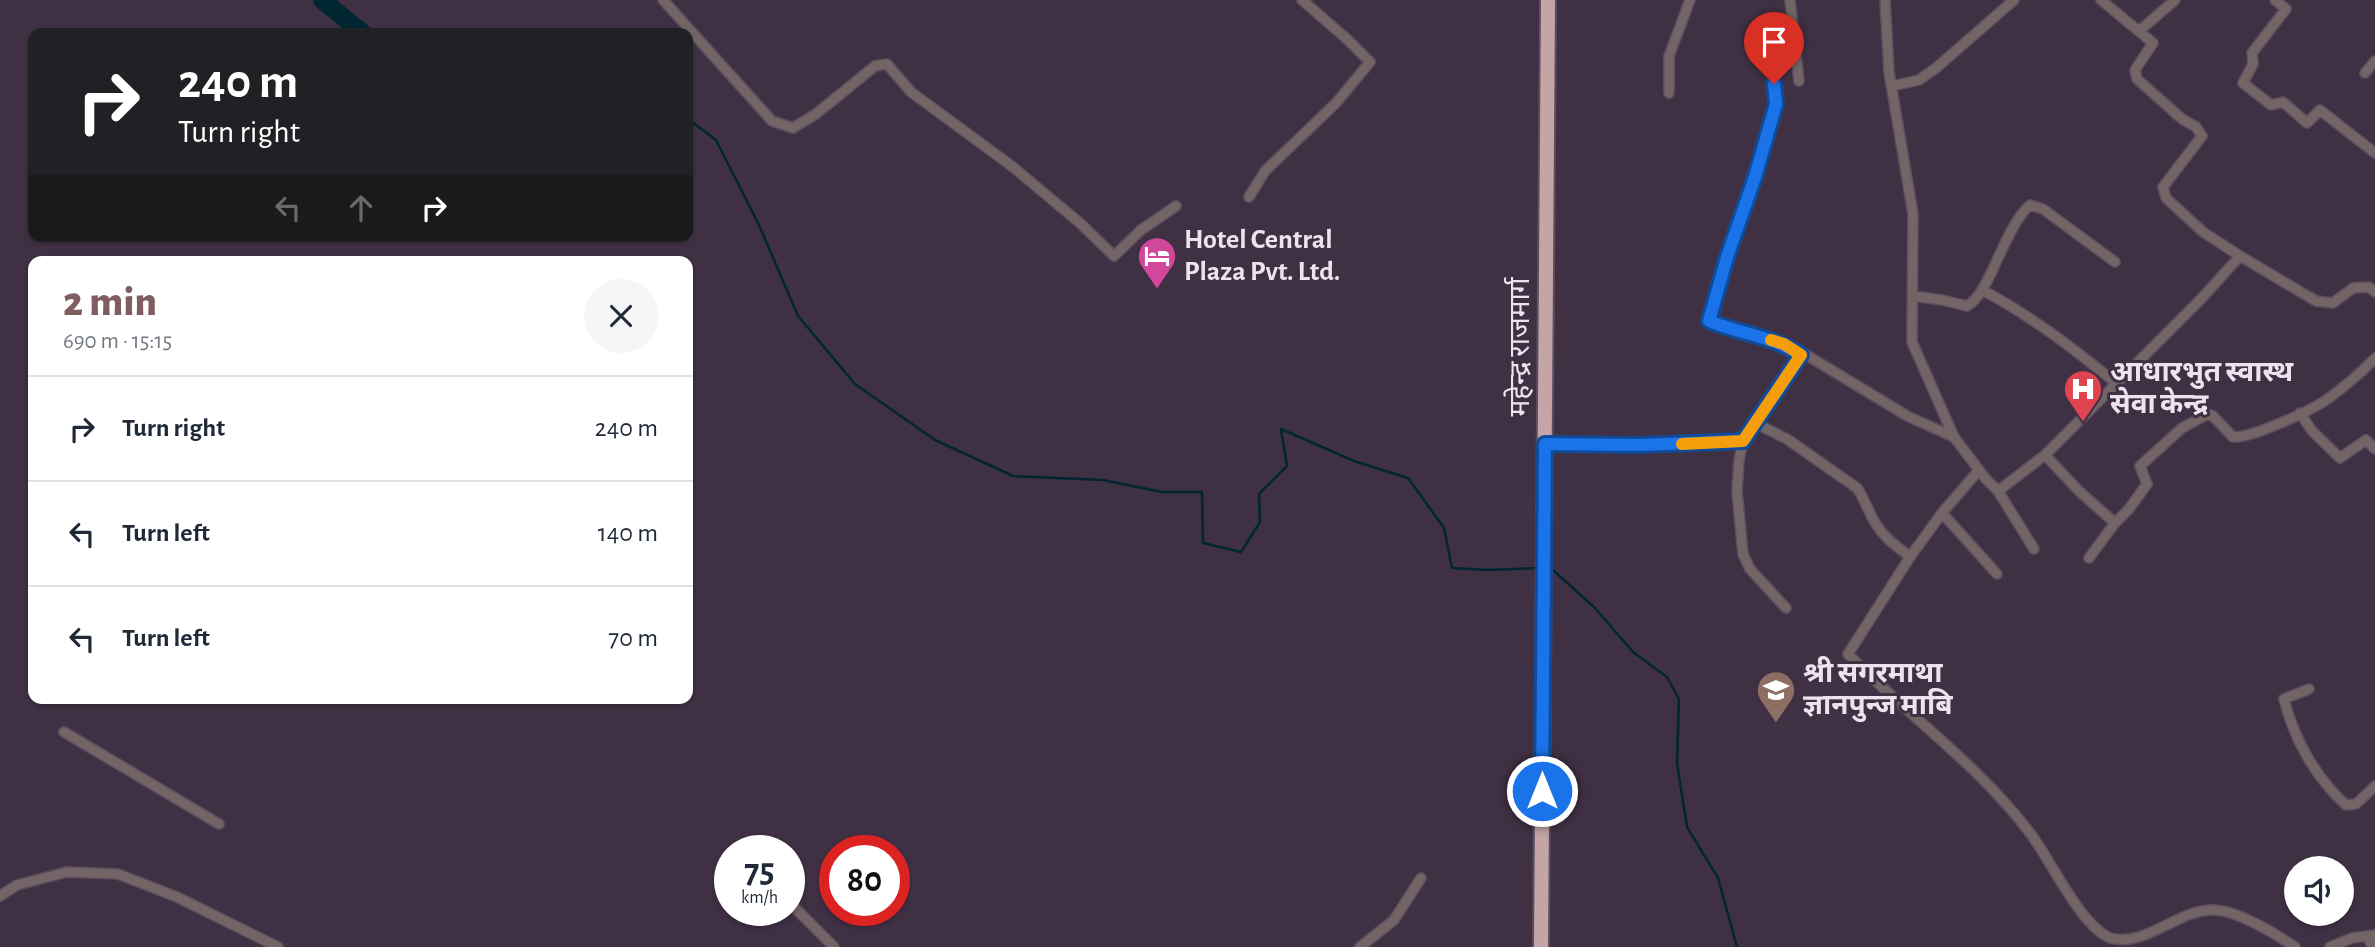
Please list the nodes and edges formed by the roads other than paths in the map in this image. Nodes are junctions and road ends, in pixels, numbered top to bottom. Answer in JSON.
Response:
{"nodes":[{"id":1,"x":663,"y":0,"type":"edge"},
{"id":2,"x":1302,"y":0,"type":"edge"},
{"id":3,"x":1548,"y":0,"type":"edge"},
{"id":4,"x":1690,"y":0,"type":"edge"},
{"id":5,"x":1790,"y":0,"type":"edge"},
{"id":6,"x":1885,"y":0,"type":"edge"},
{"id":7,"x":2014,"y":0,"type":"edge"},
{"id":8,"x":2101,"y":0,"type":"edge"},
{"id":9,"x":2175,"y":0,"type":"edge"},
{"id":10,"x":2275,"y":0,"type":"edge"},
{"id":11,"x":688,"y":28,"type":"edge"},
{"id":12,"x":2139,"y":31,"type":"junction"},
{"id":13,"x":693,"y":33,"type":"edge"},
{"id":14,"x":2375,"y":61,"type":"edge"},
{"id":15,"x":2365,"y":73,"type":"dead end"},
{"id":16,"x":1799,"y":81,"type":"dead end"},
{"id":17,"x":1774,"y":84,"type":"dead end"},
{"id":18,"x":1892,"y":86,"type":"junction"},
{"id":19,"x":1669,"y":93,"type":"dead end"},
{"id":20,"x":2375,"y":153,"type":"edge"},
{"id":21,"x":1249,"y":197,"type":"dead end"},
{"id":22,"x":1176,"y":206,"type":"dead end"},
{"id":23,"x":2240,"y":256,"type":"junction"},
{"id":24,"x":2115,"y":262,"type":"dead end"},
{"id":25,"x":1982,"y":290,"type":"junction"},
{"id":26,"x":2375,"y":292,"type":"edge"},
{"id":27,"x":1913,"y":296,"type":"junction"},
{"id":28,"x":1801,"y":355,"type":"junction"},
{"id":29,"x":2375,"y":358,"type":"edge"},
{"id":30,"x":2116,"y":383,"type":"junction"},
{"id":31,"x":2300,"y":413,"type":"junction"},
{"id":32,"x":1755,"y":423,"type":"junction"},
{"id":33,"x":1954,"y":437,"type":"junction"},
{"id":34,"x":1743,"y":441,"type":"junction"},
{"id":35,"x":1545,"y":444,"type":"junction"},
{"id":36,"x":2375,"y":449,"type":"edge"},
{"id":37,"x":2045,"y":455,"type":"junction"},
{"id":38,"x":1979,"y":470,"type":"junction"},
{"id":39,"x":1998,"y":491,"type":"junction"},
{"id":40,"x":1942,"y":513,"type":"junction"},
{"id":41,"x":2115,"y":523,"type":"junction"},
{"id":42,"x":2034,"y":549,"type":"dead end"},
{"id":43,"x":1910,"y":557,"type":"junction"},
{"id":44,"x":2089,"y":558,"type":"dead end"},
{"id":45,"x":1997,"y":574,"type":"dead end"},
{"id":46,"x":1786,"y":608,"type":"dead end"},
{"id":47,"x":2308,"y":689,"type":"dead end"},
{"id":48,"x":64,"y":732,"type":"dead end"},
{"id":49,"x":2375,"y":786,"type":"edge"},
{"id":50,"x":219,"y":824,"type":"dead end"},
{"id":51,"x":1421,"y":878,"type":"dead end"},
{"id":52,"x":0,"y":896,"type":"edge"},
{"id":53,"x":805,"y":918,"type":"edge"},
{"id":54,"x":2371,"y":936,"type":"edge"},
{"id":55,"x":278,"y":947,"type":"edge"},
{"id":56,"x":834,"y":947,"type":"edge"},
{"id":57,"x":1360,"y":947,"type":"edge"},
{"id":58,"x":1541,"y":947,"type":"edge"},
{"id":59,"x":2295,"y":947,"type":"edge"},
{"id":60,"x":2330,"y":947,"type":"edge"},
{"id":61,"x":2373,"y":947,"type":"edge"}],
"edges":[{"from":1,"to":11,"type":"street"},
{"from":2,"to":21,"type":"street"},
{"from":3,"to":35,"type":"highway","name":"महेन्द्र राजमार्ग"},
{"from":4,"to":19,"type":"street"},
{"from":5,"to":16,"type":"street"},
{"from":6,"to":18,"type":"street"},
{"from":7,"to":18,"type":"street"},
{"from":8,"to":12,"type":"street"},
{"from":9,"to":12,"type":"street"},
{"from":10,"to":20,"type":"street"},
{"from":12,"to":23,"type":"street"},
{"from":13,"to":22,"type":"street"},
{"from":14,"to":15,"type":"street"},
{"from":17,"to":28,"type":"street"},
{"from":18,"to":27,"type":"street"},
{"from":23,"to":26,"type":"street"},
{"from":23,"to":30,"type":"street"},
{"from":24,"to":25,"type":"street"},
{"from":25,"to":27,"type":"street"},
{"from":25,"to":30,"type":"street"},
{"from":27,"to":33,"type":"street"},
{"from":28,"to":32,"type":"street"},
{"from":28,"to":33,"type":"street"},
{"from":29,"to":31,"type":"street"},
{"from":30,"to":37,"type":"street"},
{"from":31,"to":36,"type":"street"},
{"from":31,"to":41,"type":"street"},
{"from":32,"to":34,"type":"street"},
{"from":32,"to":43,"type":"street"},
{"from":33,"to":38,"type":"street"},
{"from":34,"to":35,"type":"street"},
{"from":34,"to":46,"type":"street"},
{"from":35,"to":58,"type":"highway","name":"महेन्द्र राजमार्ग"},
{"from":37,"to":39,"type":"street"},
{"from":37,"to":41,"type":"street"},
{"from":38,"to":39,"type":"street"},
{"from":38,"to":40,"type":"street"},
{"from":39,"to":42,"type":"street"},
{"from":40,"to":43,"type":"street"},
{"from":40,"to":45,"type":"street"},
{"from":41,"to":44,"type":"street"},
{"from":43,"to":59,"type":"street"},
{"from":47,"to":49,"type":"street"},
{"from":48,"to":50,"type":"street"},
{"from":51,"to":57,"type":"street"},
{"from":52,"to":55,"type":"street"},
{"from":53,"to":56,"type":"street"},
{"from":54,"to":60,"type":"street"},
{"from":54,"to":61,"type":"street"}]}
